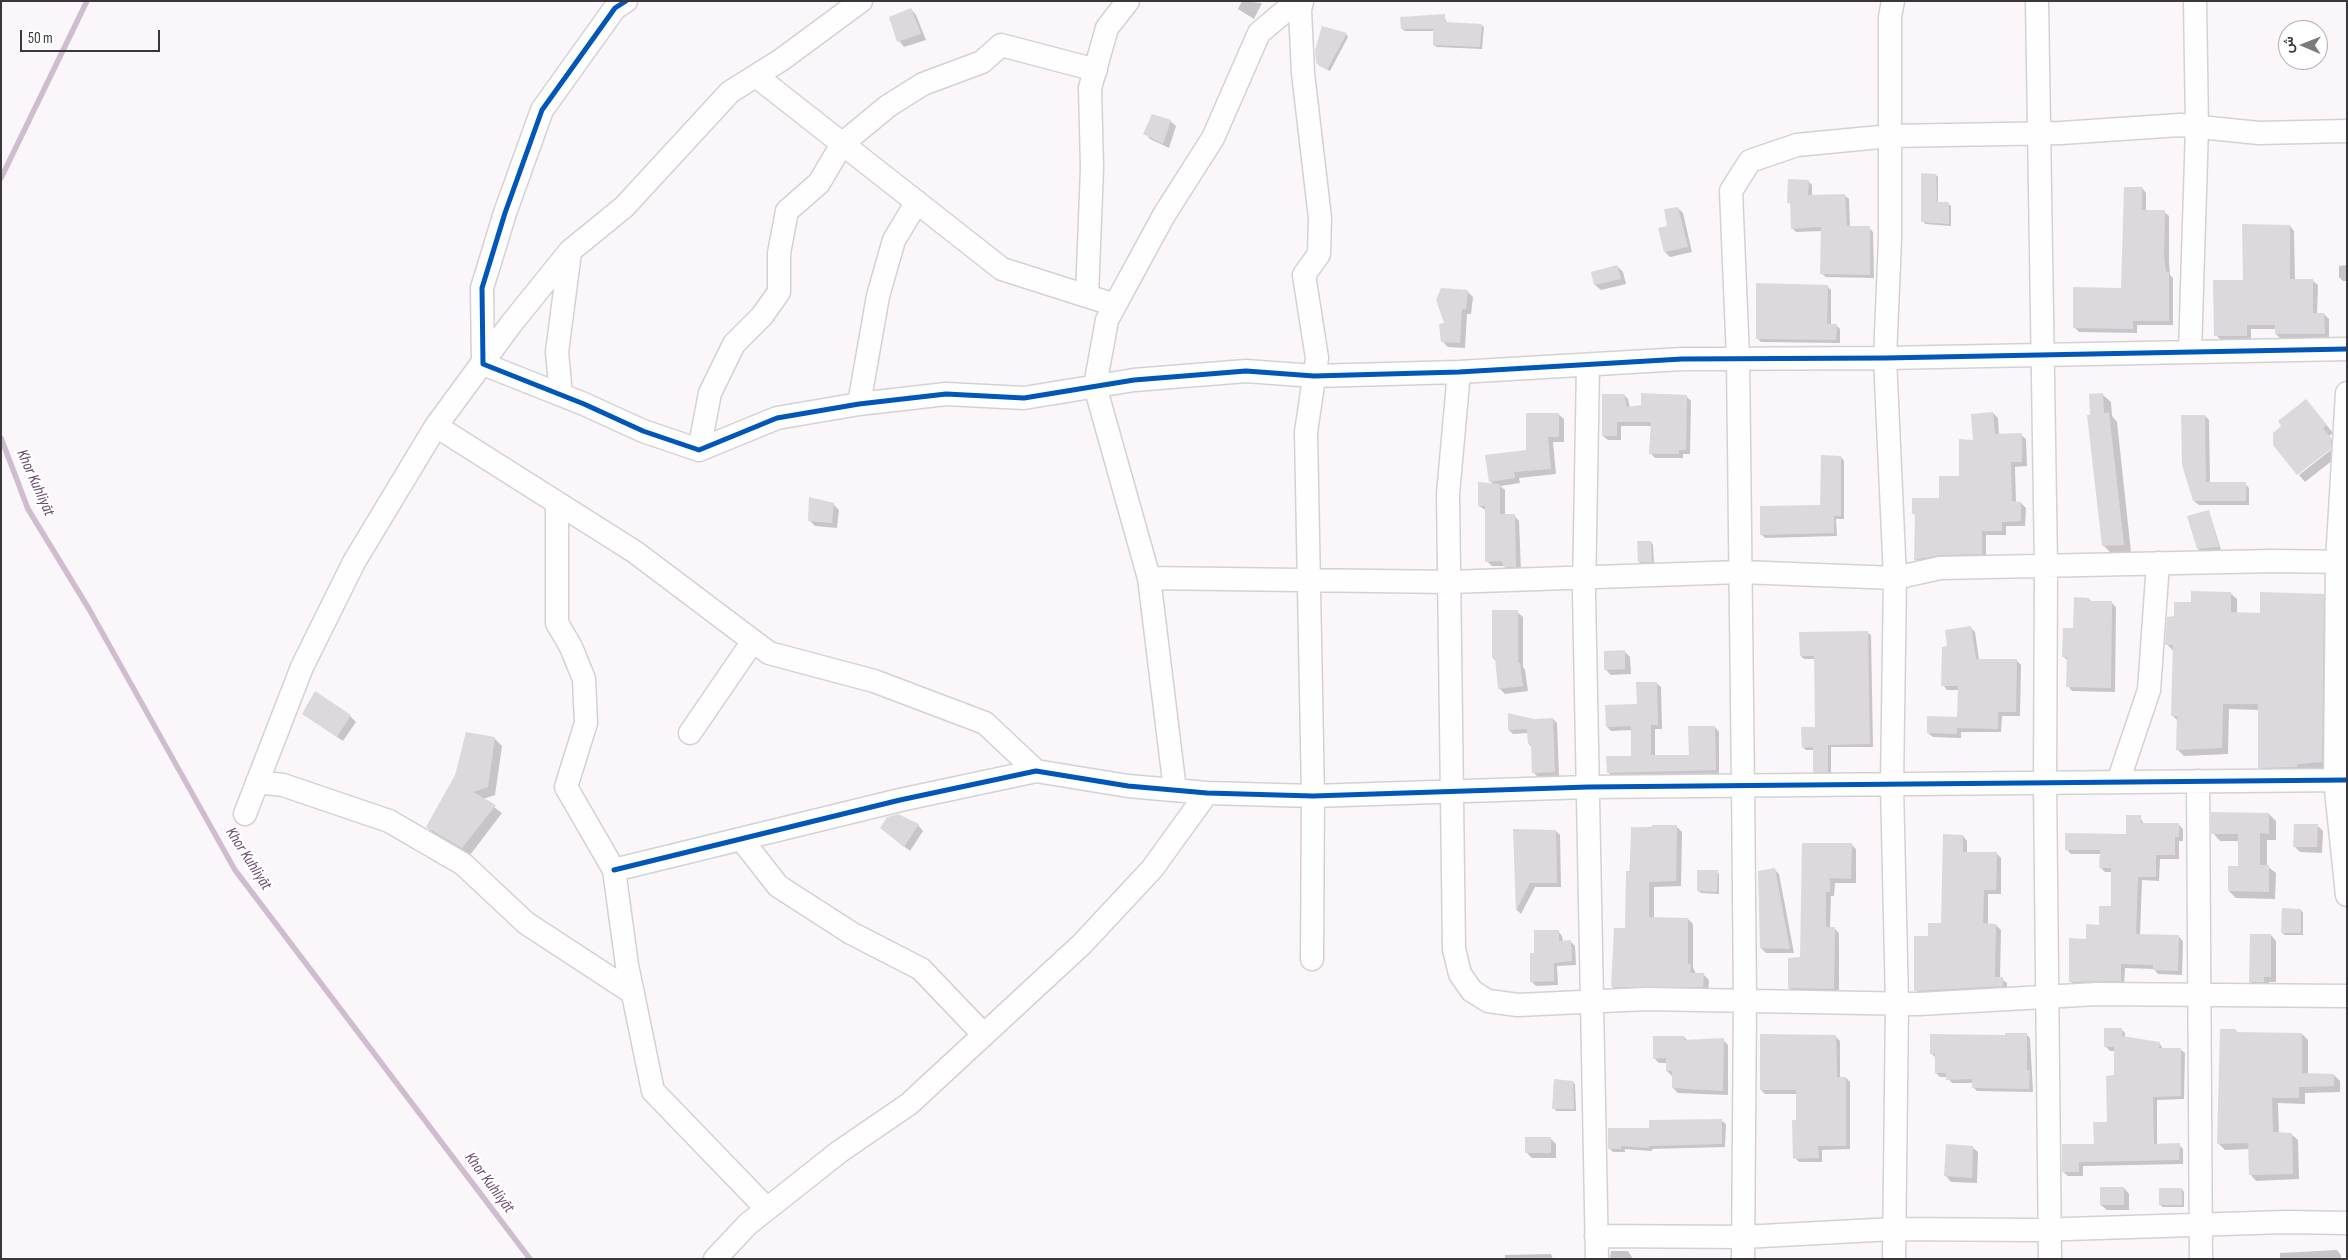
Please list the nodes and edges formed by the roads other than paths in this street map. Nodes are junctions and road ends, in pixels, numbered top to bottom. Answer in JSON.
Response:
{"nodes":[{"id":1,"x":626,"y":1,"type":"edge"},
{"id":2,"x":861,"y":1,"type":"edge"},
{"id":3,"x":1104,"y":1,"type":"edge"},
{"id":4,"x":1128,"y":1,"type":"edge"},
{"id":5,"x":1297,"y":1,"type":"edge"},
{"id":6,"x":1302,"y":1,"type":"edge"},
{"id":7,"x":1893,"y":1,"type":"edge"},
{"id":8,"x":2037,"y":1,"type":"edge"},
{"id":9,"x":2195,"y":1,"type":"edge"},
{"id":10,"x":1107,"y":28,"type":"junction"},
{"id":11,"x":1096,"y":70,"type":"junction"},
{"id":12,"x":756,"y":76,"type":"junction"},
{"id":13,"x":2197,"y":127,"type":"junction"},
{"id":14,"x":2347,"y":131,"type":"edge"},
{"id":15,"x":2040,"y":133,"type":"junction"},
{"id":16,"x":1891,"y":136,"type":"junction"},
{"id":17,"x":842,"y":144,"type":"junction"},
{"id":18,"x":917,"y":202,"type":"junction"},
{"id":19,"x":570,"y":250,"type":"junction"},
{"id":20,"x":1087,"y":296,"type":"junction"},
{"id":21,"x":1115,"y":304,"type":"junction"},
{"id":22,"x":2347,"y":349,"type":"edge"},
{"id":23,"x":2190,"y":352,"type":"junction"},
{"id":24,"x":2043,"y":355,"type":"junction"},
{"id":25,"x":1738,"y":358,"type":"junction"},
{"id":26,"x":1885,"y":358,"type":"junction"},
{"id":27,"x":482,"y":364,"type":"junction"},
{"id":28,"x":1588,"y":365,"type":"junction"},
{"id":29,"x":1459,"y":372,"type":"junction"},
{"id":30,"x":1314,"y":376,"type":"junction"},
{"id":31,"x":1095,"y":386,"type":"junction"},
{"id":32,"x":2347,"y":392,"type":"edge"},
{"id":33,"x":561,"y":395,"type":"junction"},
{"id":34,"x":859,"y":404,"type":"junction"},
{"id":35,"x":436,"y":426,"type":"junction"},
{"id":36,"x":699,"y":450,"type":"junction"},
{"id":37,"x":557,"y":503,"type":"junction"},
{"id":38,"x":2342,"y":562,"type":"edge"},
{"id":39,"x":2158,"y":563,"type":"junction"},
{"id":40,"x":2046,"y":565,"type":"junction"},
{"id":41,"x":1741,"y":572,"type":"junction"},
{"id":42,"x":1584,"y":576,"type":"junction"},
{"id":43,"x":1149,"y":578,"type":"junction"},
{"id":44,"x":1895,"y":578,"type":"junction"},
{"id":45,"x":1309,"y":579,"type":"junction"},
{"id":46,"x":1450,"y":582,"type":"junction"},
{"id":47,"x":753,"y":641,"type":"junction"},
{"id":48,"x":690,"y":733,"type":"dead end"},
{"id":49,"x":1036,"y":771,"type":"junction"},
{"id":50,"x":2341,"y":780,"type":"edge"},
{"id":51,"x":2198,"y":781,"type":"junction"},
{"id":52,"x":257,"y":782,"type":"junction"},
{"id":53,"x":2118,"y":782,"type":"junction"},
{"id":54,"x":2045,"y":783,"type":"junction"},
{"id":55,"x":1892,"y":785,"type":"junction"},
{"id":56,"x":1743,"y":786,"type":"junction"},
{"id":57,"x":1588,"y":788,"type":"junction"},
{"id":58,"x":1175,"y":790,"type":"junction"},
{"id":59,"x":1452,"y":792,"type":"junction"},
{"id":60,"x":1207,"y":793,"type":"junction"},
{"id":61,"x":1313,"y":796,"type":"junction"},
{"id":62,"x":245,"y":814,"type":"dead end"},
{"id":63,"x":742,"y":840,"type":"junction"},
{"id":64,"x":614,"y":870,"type":"junction"},
{"id":65,"x":2347,"y":895,"type":"edge"},
{"id":66,"x":1312,"y":959,"type":"dead end"},
{"id":67,"x":633,"y":993,"type":"junction"},
{"id":68,"x":2201,"y":995,"type":"junction"},
{"id":69,"x":2347,"y":996,"type":"edge"},
{"id":70,"x":2048,"y":997,"type":"junction"},
{"id":71,"x":1745,"y":1001,"type":"junction"},
{"id":72,"x":1592,"y":1002,"type":"junction"},
{"id":73,"x":1898,"y":1004,"type":"junction"},
{"id":74,"x":984,"y":1035,"type":"junction"},
{"id":75,"x":767,"y":1209,"type":"junction"},
{"id":76,"x":2347,"y":1223,"type":"edge"},
{"id":77,"x":2202,"y":1225,"type":"junction"},
{"id":78,"x":1894,"y":1229,"type":"junction"},
{"id":79,"x":2050,"y":1230,"type":"junction"},
{"id":80,"x":1596,"y":1236,"type":"junction"},
{"id":81,"x":1743,"y":1248,"type":"edge"},
{"id":82,"x":716,"y":1259,"type":"edge"},
{"id":83,"x":1597,"y":1259,"type":"edge"},
{"id":84,"x":1894,"y":1259,"type":"edge"},
{"id":85,"x":2050,"y":1259,"type":"edge"},
{"id":86,"x":2202,"y":1259,"type":"edge"}],
"edges":[{"from":1,"to":27,"type":"street"},
{"from":2,"to":12,"type":"street"},
{"from":3,"to":10,"type":"street"},
{"from":4,"to":10,"type":"street"},
{"from":5,"to":21,"type":"street"},
{"from":6,"to":30,"type":"street"},
{"from":7,"to":16,"type":"street"},
{"from":8,"to":15,"type":"street"},
{"from":9,"to":13,"type":"street"},
{"from":10,"to":11,"type":"street"},
{"from":11,"to":17,"type":"street"},
{"from":11,"to":20,"type":"street"},
{"from":12,"to":17,"type":"street"},
{"from":12,"to":19,"type":"street"},
{"from":13,"to":14,"type":"street"},
{"from":13,"to":15,"type":"street"},
{"from":13,"to":23,"type":"street"},
{"from":15,"to":16,"type":"street"},
{"from":15,"to":24,"type":"street"},
{"from":16,"to":25,"type":"street"},
{"from":16,"to":26,"type":"street"},
{"from":17,"to":18,"type":"street"},
{"from":17,"to":36,"type":"street"},
{"from":18,"to":20,"type":"street"},
{"from":18,"to":34,"type":"street"},
{"from":19,"to":27,"type":"street"},
{"from":19,"to":33,"type":"street"},
{"from":20,"to":21,"type":"street"},
{"from":21,"to":31,"type":"street"},
{"from":22,"to":23,"type":"street"},
{"from":23,"to":24,"type":"street"},
{"from":24,"to":26,"type":"street"},
{"from":24,"to":40,"type":"street"},
{"from":25,"to":26,"type":"street"},
{"from":25,"to":28,"type":"street"},
{"from":25,"to":41,"type":"street"},
{"from":26,"to":44,"type":"street"},
{"from":27,"to":33,"type":"street"},
{"from":27,"to":35,"type":"street"},
{"from":28,"to":29,"type":"street"},
{"from":28,"to":42,"type":"street"},
{"from":29,"to":30,"type":"street"},
{"from":29,"to":46,"type":"street"},
{"from":30,"to":31,"type":"street"},
{"from":30,"to":45,"type":"street"},
{"from":31,"to":34,"type":"street"},
{"from":31,"to":43,"type":"street"},
{"from":32,"to":38,"type":"street"},
{"from":33,"to":36,"type":"street"},
{"from":34,"to":36,"type":"street"},
{"from":35,"to":37,"type":"street"},
{"from":35,"to":52,"type":"street"},
{"from":37,"to":47,"type":"street"},
{"from":37,"to":64,"type":"street"},
{"from":38,"to":39,"type":"street"},
{"from":38,"to":50,"type":"street"},
{"from":39,"to":40,"type":"street"},
{"from":39,"to":53,"type":"street"},
{"from":40,"to":44,"type":"street"},
{"from":40,"to":54,"type":"street"},
{"from":41,"to":42,"type":"street"},
{"from":41,"to":44,"type":"street"},
{"from":41,"to":56,"type":"street"},
{"from":42,"to":46,"type":"street"},
{"from":42,"to":57,"type":"street"},
{"from":43,"to":45,"type":"street"},
{"from":43,"to":58,"type":"street"},
{"from":44,"to":55,"type":"street"},
{"from":45,"to":46,"type":"street"},
{"from":45,"to":61,"type":"street"},
{"from":46,"to":59,"type":"street"},
{"from":47,"to":48,"type":"street"},
{"from":47,"to":49,"type":"street"},
{"from":49,"to":58,"type":"street"},
{"from":49,"to":63,"type":"street"},
{"from":50,"to":51,"type":"street"},
{"from":50,"to":65,"type":"street"},
{"from":51,"to":53,"type":"street"},
{"from":51,"to":68,"type":"street"},
{"from":52,"to":62,"type":"street"},
{"from":52,"to":67,"type":"street"},
{"from":53,"to":54,"type":"street"},
{"from":54,"to":55,"type":"street"},
{"from":54,"to":70,"type":"street"},
{"from":55,"to":56,"type":"street"},
{"from":55,"to":73,"type":"street"},
{"from":56,"to":57,"type":"street"},
{"from":56,"to":71,"type":"street"},
{"from":57,"to":59,"type":"street"},
{"from":57,"to":72,"type":"street"},
{"from":58,"to":60,"type":"street"},
{"from":59,"to":61,"type":"street"},
{"from":59,"to":72,"type":"street"},
{"from":60,"to":61,"type":"street"},
{"from":60,"to":74,"type":"street"},
{"from":61,"to":66,"type":"street"},
{"from":63,"to":64,"type":"street"},
{"from":63,"to":74,"type":"street"},
{"from":64,"to":67,"type":"street"},
{"from":67,"to":75,"type":"street"},
{"from":68,"to":69,"type":"street"},
{"from":68,"to":70,"type":"street"},
{"from":68,"to":77,"type":"street"},
{"from":70,"to":73,"type":"street"},
{"from":70,"to":79,"type":"street"},
{"from":71,"to":72,"type":"street"},
{"from":71,"to":73,"type":"street"},
{"from":71,"to":81,"type":"street"},
{"from":72,"to":80,"type":"street"},
{"from":73,"to":78,"type":"street"},
{"from":74,"to":75,"type":"street"},
{"from":75,"to":82,"type":"street"},
{"from":76,"to":77,"type":"street"},
{"from":77,"to":79,"type":"street"},
{"from":77,"to":86,"type":"street"},
{"from":78,"to":79,"type":"street"},
{"from":78,"to":81,"type":"street"},
{"from":78,"to":84,"type":"street"},
{"from":79,"to":85,"type":"street"},
{"from":80,"to":81,"type":"street"},
{"from":80,"to":83,"type":"street"}]}
